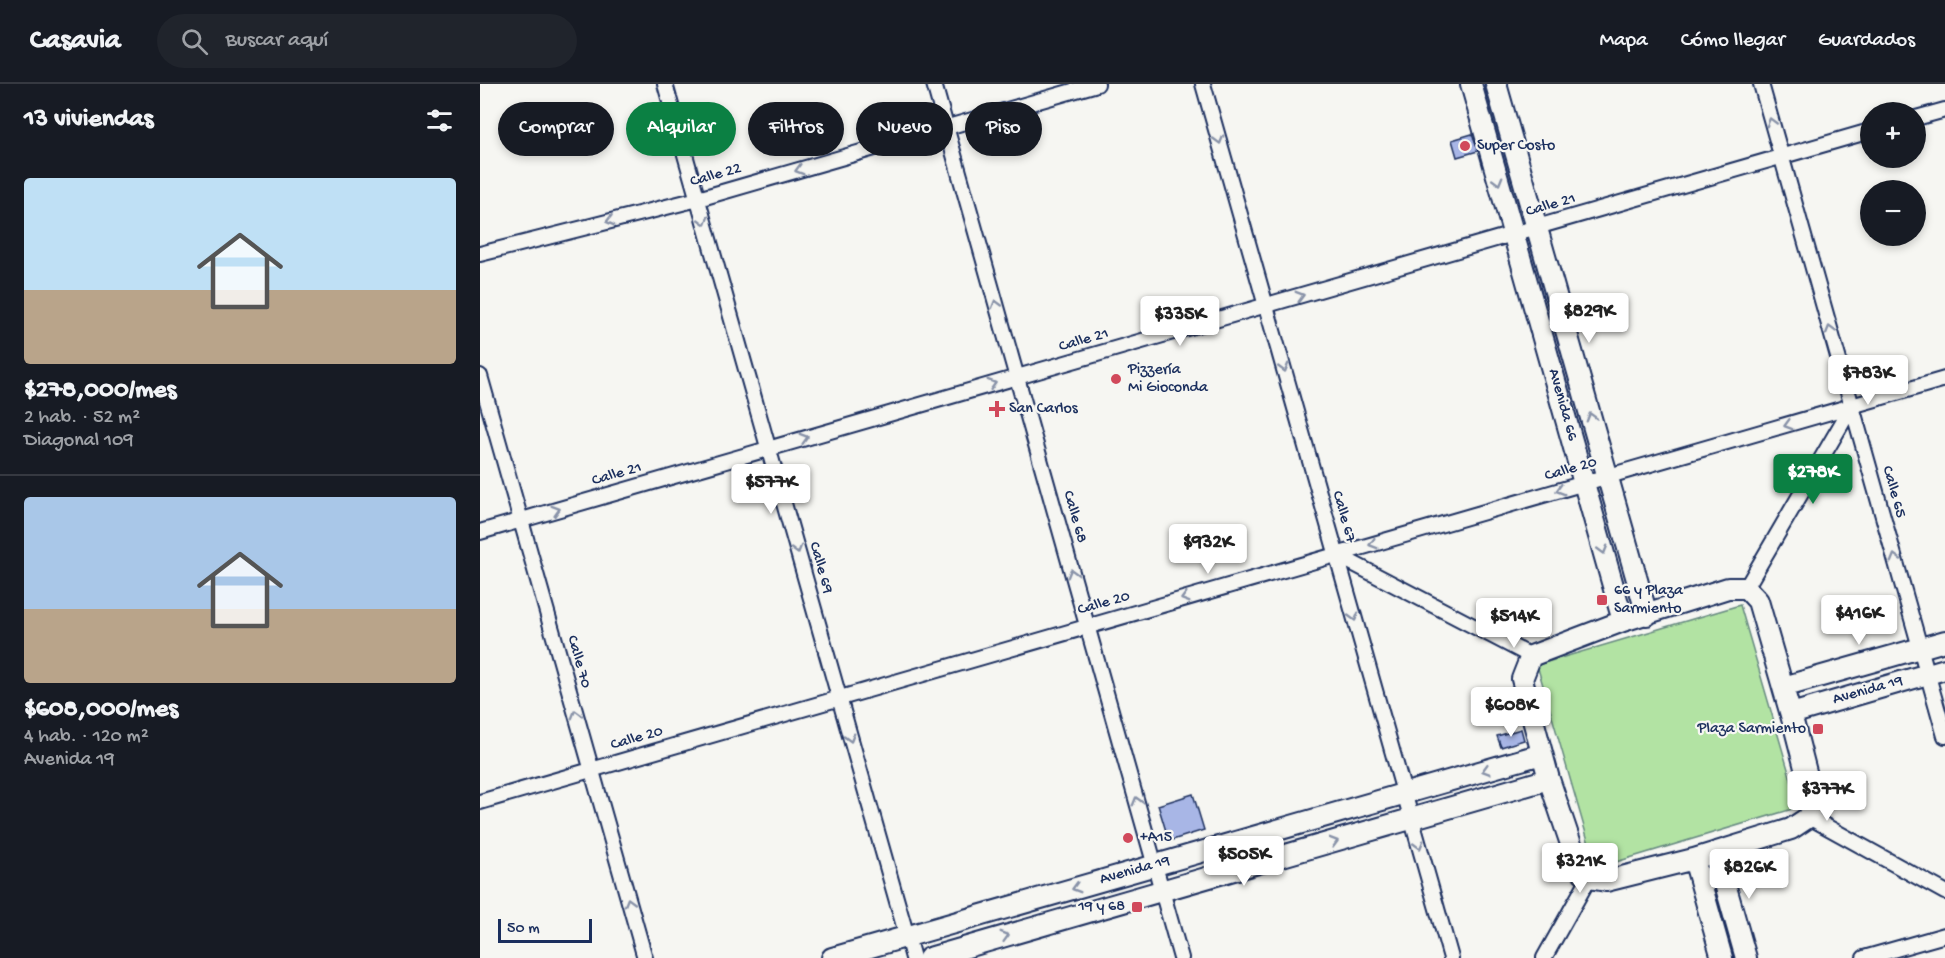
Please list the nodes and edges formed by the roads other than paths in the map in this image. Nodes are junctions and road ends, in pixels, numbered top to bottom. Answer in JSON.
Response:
{"nodes":[{"id":1,"x":665,"y":84,"type":"edge"},
{"id":2,"x":934,"y":84,"type":"edge"},
{"id":3,"x":1097,"y":84,"type":"edge"},
{"id":4,"x":1203,"y":84,"type":"edge"},
{"id":5,"x":1471,"y":84,"type":"edge"},
{"id":6,"x":1496,"y":84,"type":"edge"},
{"id":7,"x":1761,"y":84,"type":"edge"},
{"id":8,"x":939,"y":102,"type":"edge"},
{"id":9,"x":1945,"y":110,"type":"edge"},
{"id":10,"x":1926,"y":115,"type":"edge"},
{"id":11,"x":953,"y":125,"type":"edge"},
{"id":12,"x":1860,"y":134,"type":"edge"},
{"id":13,"x":953,"y":152,"type":"edge"},
{"id":14,"x":856,"y":153,"type":"edge"},
{"id":15,"x":1781,"y":157,"type":"junction"},
{"id":16,"x":698,"y":199,"type":"junction"},
{"id":17,"x":1537,"y":227,"type":"junction"},
{"id":18,"x":1514,"y":234,"type":"junction"},
{"id":19,"x":480,"y":254,"type":"edge"},
{"id":20,"x":1266,"y":305,"type":"junction"},
{"id":21,"x":480,"y":376,"type":"edge"},
{"id":22,"x":1017,"y":377,"type":"junction"},
{"id":23,"x":1945,"y":379,"type":"edge"},
{"id":24,"x":1852,"y":406,"type":"junction"},
{"id":25,"x":769,"y":449,"type":"junction"},
{"id":26,"x":1607,"y":477,"type":"junction"},
{"id":27,"x":1584,"y":483,"type":"junction"},
{"id":28,"x":521,"y":520,"type":"junction"},
{"id":29,"x":480,"y":532,"type":"edge"},
{"id":30,"x":1336,"y":555,"type":"junction"},
{"id":31,"x":1746,"y":588,"type":"junction"},
{"id":32,"x":1647,"y":615,"type":"junction"},
{"id":33,"x":1623,"y":621,"type":"junction"},
{"id":34,"x":1088,"y":626,"type":"junction"},
{"id":35,"x":1945,"y":640,"type":"edge"},
{"id":36,"x":1920,"y":648,"type":"junction"},
{"id":37,"x":1531,"y":656,"type":"junction"},
{"id":38,"x":1936,"y":672,"type":"edge"},
{"id":39,"x":1783,"y":687,"type":"junction"},
{"id":40,"x":839,"y":698,"type":"junction"},
{"id":41,"x":1791,"y":714,"type":"junction"},
{"id":42,"x":1945,"y":736,"type":"edge"},
{"id":43,"x":1542,"y":754,"type":"junction"},
{"id":44,"x":591,"y":770,"type":"junction"},
{"id":45,"x":1549,"y":780,"type":"junction"},
{"id":46,"x":1404,"y":793,"type":"junction"},
{"id":47,"x":480,"y":802,"type":"edge"},
{"id":48,"x":1809,"y":817,"type":"junction"},
{"id":49,"x":1412,"y":819,"type":"junction"},
{"id":50,"x":1716,"y":852,"type":"junction"},
{"id":51,"x":1694,"y":859,"type":"junction"},
{"id":52,"x":1155,"y":865,"type":"junction"},
{"id":53,"x":1589,"y":878,"type":"junction"},
{"id":54,"x":1162,"y":891,"type":"junction"},
{"id":55,"x":1945,"y":892,"type":"edge"},
{"id":56,"x":1945,"y":935,"type":"edge"},
{"id":57,"x":907,"y":937,"type":"junction"},
{"id":58,"x":645,"y":958,"type":"edge"},
{"id":59,"x":832,"y":958,"type":"edge"},
{"id":60,"x":913,"y":958,"type":"edge"},
{"id":61,"x":928,"y":958,"type":"edge"},
{"id":62,"x":1181,"y":958,"type":"edge"},
{"id":63,"x":1451,"y":958,"type":"edge"},
{"id":64,"x":1544,"y":958,"type":"edge"},
{"id":65,"x":1722,"y":958,"type":"edge"},
{"id":66,"x":1746,"y":958,"type":"edge"},
{"id":67,"x":1864,"y":958,"type":"edge"}],
"edges":[{"from":1,"to":16,"type":"street","name":"Calle 69"},
{"from":2,"to":8,"type":"street","name":"Calle 68"},
{"from":3,"to":11,"type":"street","name":"Calle 22"},
{"from":4,"to":20,"type":"street","name":"Calle 67","one_way":true},
{"from":5,"to":18,"type":"main road","name":"Avenida 66","one_way":true},
{"from":6,"to":17,"type":"main road","name":"Avenida 66"},
{"from":15,"to":7,"type":"street","name":"Calle 65","one_way":true},
{"from":9,"to":10,"type":"street"},
{"from":12,"to":15,"type":"street","name":"Calle 21"},
{"from":22,"to":13,"type":"street","name":"Calle 68","one_way":true},
{"from":14,"to":16,"type":"street","name":"Calle 22","one_way":true},
{"from":15,"to":17,"type":"street","name":"Calle 21"},
{"from":24,"to":15,"type":"street","name":"Calle 65","one_way":true},
{"from":16,"to":19,"type":"street","name":"Calle 22","one_way":true},
{"from":16,"to":25,"type":"street","name":"Calle 69","one_way":true},
{"from":17,"to":18,"type":"street","name":"Calle 21"},
{"from":26,"to":17,"type":"main road","name":"Avenida 66","one_way":true},
{"from":20,"to":18,"type":"street","name":"Calle 21","one_way":true},
{"from":18,"to":27,"type":"main road","name":"Avenida 66"},
{"from":20,"to":22,"type":"street","name":"Calle 21"},
{"from":20,"to":30,"type":"street","name":"Calle 67","one_way":true},
{"from":21,"to":28,"type":"street","name":"Calle 70"},
{"from":25,"to":22,"type":"street","name":"Calle 21","one_way":true},
{"from":34,"to":22,"type":"street","name":"Calle 68","one_way":true},
{"from":23,"to":24,"type":"street","name":"Calle 20"},
{"from":24,"to":26,"type":"street","name":"Calle 20","one_way":true},
{"from":24,"to":31,"type":"street"},
{"from":36,"to":24,"type":"street","name":"Calle 65","one_way":true},
{"from":28,"to":25,"type":"street","name":"Calle 21","one_way":true},
{"from":25,"to":40,"type":"street","name":"Calle 69","one_way":true},
{"from":26,"to":27,"type":"street","name":"Calle 20"},
{"from":26,"to":32,"type":"main road","name":"Avenida 66"},
{"from":27,"to":30,"type":"street","name":"Calle 20","one_way":true},
{"from":27,"to":33,"type":"main road","name":"Avenida 66","one_way":true},
{"from":28,"to":29,"type":"street","name":"Calle 21"},
{"from":44,"to":28,"type":"street","name":"Calle 70","one_way":true},
{"from":30,"to":34,"type":"street","name":"Calle 20","one_way":true},
{"from":30,"to":37,"type":"street"},
{"from":30,"to":46,"type":"street","name":"Calle 67","one_way":true},
{"from":31,"to":32,"type":"main road"},
{"from":31,"to":39,"type":"main road"},
{"from":32,"to":33,"type":"main road"},
{"from":33,"to":37,"type":"main road"},
{"from":34,"to":40,"type":"street","name":"Calle 20"},
{"from":52,"to":34,"type":"street","name":"Calle 68","one_way":true},
{"from":35,"to":36,"type":"main road","name":"Avenida 19"},
{"from":36,"to":38,"type":"street","name":"Calle 65"},
{"from":36,"to":39,"type":"main road","name":"Avenida 19"},
{"from":37,"to":43,"type":"main road"},
{"from":38,"to":41,"type":"main road","name":"Avenida 19"},
{"from":38,"to":42,"type":"street","name":"Calle 65"},
{"from":39,"to":41,"type":"main road"},
{"from":40,"to":44,"type":"street","name":"Calle 20"},
{"from":40,"to":57,"type":"street","name":"Calle 69","one_way":true},
{"from":41,"to":48,"type":"main road"},
{"from":43,"to":45,"type":"main road"},
{"from":43,"to":46,"type":"main road","name":"Avenida 19","one_way":true},
{"from":44,"to":47,"type":"street","name":"Calle 20"},
{"from":58,"to":44,"type":"street","name":"Calle 70","one_way":true},
{"from":45,"to":49,"type":"main road","name":"Avenida 19"},
{"from":45,"to":53,"type":"main road"},
{"from":46,"to":49,"type":"street","name":"Calle 67"},
{"from":46,"to":52,"type":"main road","name":"Avenida 19"},
{"from":48,"to":50,"type":"main road"},
{"from":48,"to":55,"type":"street"},
{"from":54,"to":49,"type":"main road","name":"Avenida 19","one_way":true},
{"from":49,"to":63,"type":"street","name":"Calle 67","one_way":true},
{"from":50,"to":51,"type":"main road"},
{"from":50,"to":66,"type":"main road"},
{"from":51,"to":53,"type":"main road"},
{"from":51,"to":65,"type":"main road"},
{"from":52,"to":54,"type":"street","name":"Calle 68"},
{"from":52,"to":57,"type":"main road","name":"Avenida 19","one_way":true},
{"from":53,"to":64,"type":"street"},
{"from":61,"to":54,"type":"main road","name":"Avenida 19","one_way":true},
{"from":54,"to":62,"type":"street","name":"Calle 68"},
{"from":56,"to":67,"type":"street"},
{"from":57,"to":59,"type":"main road","name":"Avenida 19"},
{"from":57,"to":60,"type":"street","name":"Calle 69"}]}
